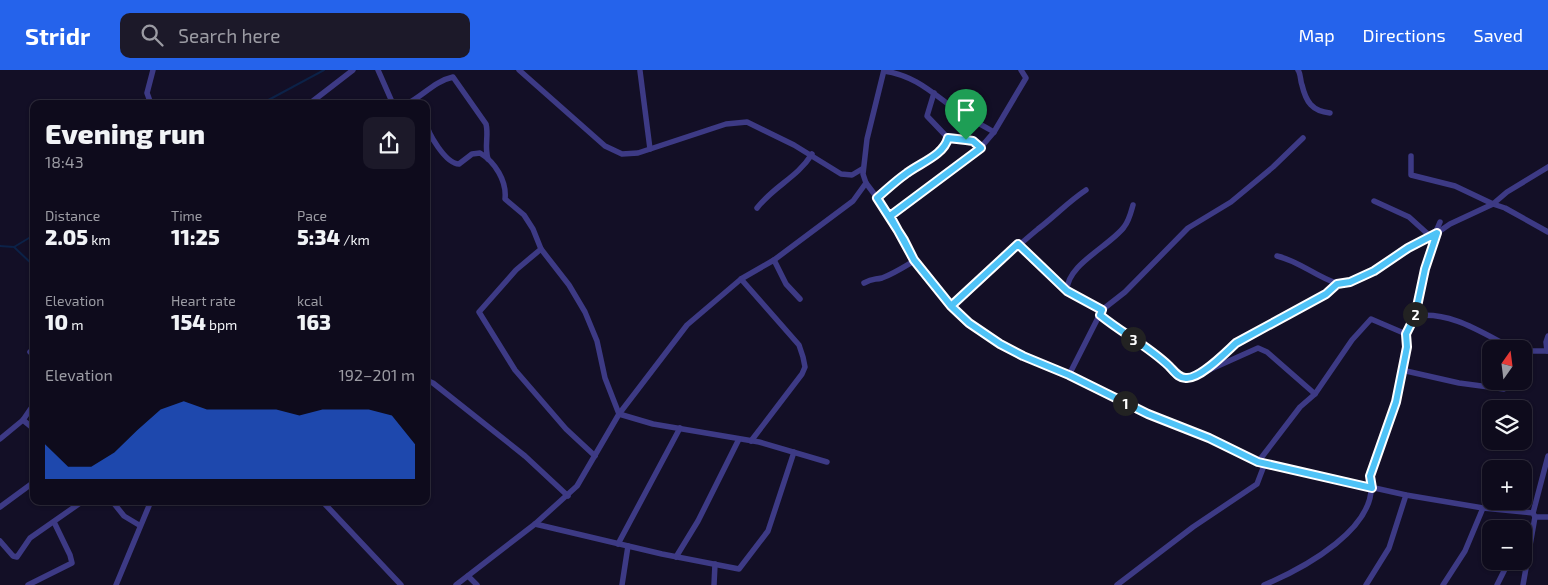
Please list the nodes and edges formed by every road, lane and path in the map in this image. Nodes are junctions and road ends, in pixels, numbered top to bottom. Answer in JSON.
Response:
{"nodes":[{"id":1,"x":153,"y":70,"type":"edge"},
{"id":2,"x":353,"y":70,"type":"edge"},
{"id":3,"x":378,"y":70,"type":"edge"},
{"id":4,"x":519,"y":70,"type":"edge"},
{"id":5,"x":1021,"y":70,"type":"edge"},
{"id":6,"x":1298,"y":70,"type":"edge"},
{"id":7,"x":640,"y":71,"type":"dead end"},
{"id":8,"x":884,"y":71,"type":"edge"},
{"id":9,"x":934,"y":93,"type":"junction"},
{"id":10,"x":419,"y":98,"type":"joint"},
{"id":11,"x":150,"y":100,"type":"edge"},
{"id":12,"x":314,"y":100,"type":"edge"},
{"id":13,"x":391,"y":100,"type":"edge"},
{"id":14,"x":415,"y":100,"type":"edge"},
{"id":15,"x":1330,"y":113,"type":"dead end"},
{"id":16,"x":430,"y":129,"type":"edge"},
{"id":17,"x":994,"y":132,"type":"junction"},
{"id":18,"x":948,"y":138,"type":"junction"},
{"id":19,"x":1304,"y":138,"type":"dead end"},
{"id":20,"x":981,"y":148,"type":"junction"},
{"id":21,"x":650,"y":149,"type":"junction"},
{"id":22,"x":812,"y":154,"type":"junction"},
{"id":23,"x":1411,"y":156,"type":"dead end"},
{"id":24,"x":488,"y":160,"type":"junction"},
{"id":25,"x":1548,"y":167,"type":"edge"},
{"id":26,"x":862,"y":169,"type":"junction"},
{"id":27,"x":866,"y":184,"type":"junction"},
{"id":28,"x":1086,"y":190,"type":"dead end"},
{"id":29,"x":877,"y":198,"type":"junction"},
{"id":30,"x":1374,"y":201,"type":"dead end"},
{"id":31,"x":1493,"y":204,"type":"junction"},
{"id":32,"x":1134,"y":205,"type":"dead end"},
{"id":33,"x":757,"y":208,"type":"dead end"},
{"id":34,"x":890,"y":216,"type":"junction"},
{"id":35,"x":1440,"y":222,"type":"dead end"},
{"id":36,"x":1548,"y":232,"type":"edge"},
{"id":37,"x":1437,"y":233,"type":"junction"},
{"id":38,"x":1430,"y":236,"type":"junction"},
{"id":39,"x":1018,"y":244,"type":"junction"},
{"id":40,"x":541,"y":249,"type":"junction"},
{"id":41,"x":1277,"y":256,"type":"dead end"},
{"id":42,"x":774,"y":260,"type":"junction"},
{"id":43,"x":914,"y":260,"type":"junction"},
{"id":44,"x":741,"y":279,"type":"junction"},
{"id":45,"x":864,"y":283,"type":"dead end"},
{"id":46,"x":1337,"y":284,"type":"junction"},
{"id":47,"x":1067,"y":291,"type":"junction"},
{"id":48,"x":800,"y":299,"type":"dead end"},
{"id":49,"x":951,"y":306,"type":"junction"},
{"id":50,"x":1101,"y":312,"type":"junction"},
{"id":51,"x":1415,"y":316,"type":"junction"},
{"id":52,"x":1406,"y":334,"type":"junction"},
{"id":53,"x":1548,"y":336,"type":"edge"},
{"id":54,"x":1496,"y":340,"type":"edge"},
{"id":55,"x":1532,"y":351,"type":"edge"},
{"id":56,"x":1548,"y":351,"type":"edge"},
{"id":57,"x":1403,"y":365,"type":"junction"},
{"id":58,"x":1208,"y":370,"type":"junction"},
{"id":59,"x":1069,"y":375,"type":"junction"},
{"id":60,"x":430,"y":382,"type":"edge"},
{"id":61,"x":1482,"y":386,"type":"edge"},
{"id":62,"x":1315,"y":394,"type":"junction"},
{"id":63,"x":30,"y":410,"type":"edge"},
{"id":64,"x":619,"y":414,"type":"junction"},
{"id":65,"x":23,"y":420,"type":"junction"},
{"id":66,"x":30,"y":426,"type":"edge"},
{"id":67,"x":680,"y":428,"type":"junction"},
{"id":68,"x":0,"y":439,"type":"edge"},
{"id":69,"x":739,"y":439,"type":"junction"},
{"id":70,"x":751,"y":441,"type":"junction"},
{"id":71,"x":794,"y":452,"type":"junction"},
{"id":72,"x":596,"y":456,"type":"junction"},
{"id":73,"x":1548,"y":456,"type":"edge"},
{"id":74,"x":827,"y":462,"type":"dead end"},
{"id":75,"x":1258,"y":462,"type":"junction"},
{"id":76,"x":1265,"y":463,"type":"junction"},
{"id":77,"x":30,"y":485,"type":"edge"},
{"id":78,"x":1372,"y":488,"type":"junction"},
{"id":79,"x":1406,"y":495,"type":"junction"},
{"id":80,"x":568,"y":496,"type":"junction"},
{"id":81,"x":77,"y":505,"type":"edge"},
{"id":82,"x":115,"y":505,"type":"edge"},
{"id":83,"x":149,"y":505,"type":"edge"},
{"id":84,"x":326,"y":505,"type":"edge"},
{"id":85,"x":0,"y":507,"type":"edge"},
{"id":86,"x":1482,"y":508,"type":"edge"},
{"id":87,"x":1482,"y":510,"type":"edge"},
{"id":88,"x":1498,"y":510,"type":"edge"},
{"id":89,"x":1534,"y":515,"type":"junction"},
{"id":90,"x":1548,"y":517,"type":"edge"},
{"id":91,"x":54,"y":522,"type":"junction"},
{"id":92,"x":535,"y":524,"type":"junction"},
{"id":93,"x":140,"y":525,"type":"junction"},
{"id":94,"x":1532,"y":532,"type":"edge"},
{"id":95,"x":0,"y":541,"type":"edge"},
{"id":96,"x":618,"y":544,"type":"junction"},
{"id":97,"x":628,"y":546,"type":"junction"},
{"id":98,"x":676,"y":557,"type":"junction"},
{"id":99,"x":715,"y":564,"type":"junction"},
{"id":100,"x":1505,"y":570,"type":"edge"},
{"id":101,"x":1526,"y":570,"type":"edge"},
{"id":102,"x":468,"y":576,"type":"junction"},
{"id":103,"x":28,"y":585,"type":"edge"},
{"id":104,"x":116,"y":585,"type":"edge"},
{"id":105,"x":401,"y":585,"type":"edge"},
{"id":106,"x":456,"y":585,"type":"edge"},
{"id":107,"x":477,"y":585,"type":"edge"},
{"id":108,"x":622,"y":585,"type":"edge"},
{"id":109,"x":714,"y":585,"type":"edge"},
{"id":110,"x":1117,"y":585,"type":"edge"},
{"id":111,"x":1264,"y":585,"type":"edge"},
{"id":112,"x":1366,"y":585,"type":"edge"},
{"id":113,"x":1443,"y":585,"type":"edge"},
{"id":114,"x":1498,"y":585,"type":"edge"},
{"id":115,"x":1523,"y":585,"type":"edge"}],
"edges":[{"from":1,"to":11,"type":"street"},
{"from":2,"to":12,"type":"street"},
{"from":3,"to":13,"type":"street"},
{"from":4,"to":21,"type":"street"},
{"from":5,"to":17,"type":"street"},
{"from":6,"to":15,"type":"street"},
{"from":7,"to":21,"type":"street"},
{"from":8,"to":9,"type":"street"},
{"from":8,"to":26,"type":"street"},
{"from":9,"to":17,"type":"street"},
{"from":9,"to":18,"type":"street"},
{"from":10,"to":14,"type":"street"},
{"from":10,"to":24,"type":"street"},
{"from":16,"to":24,"type":"street"},
{"from":17,"to":20,"type":"street"},
{"from":18,"to":20,"type":"street"},
{"from":18,"to":29,"type":"street"},
{"from":19,"to":50,"type":"street"},
{"from":20,"to":34,"type":"street"},
{"from":21,"to":22,"type":"street"},
{"from":22,"to":26,"type":"street"},
{"from":22,"to":33,"type":"street"},
{"from":23,"to":31,"type":"street"},
{"from":24,"to":40,"type":"street"},
{"from":25,"to":31,"type":"street"},
{"from":26,"to":27,"type":"street"},
{"from":27,"to":29,"type":"street"},
{"from":27,"to":42,"type":"street"},
{"from":28,"to":39,"type":"street"},
{"from":29,"to":34,"type":"street"},
{"from":30,"to":38,"type":"street"},
{"from":31,"to":36,"type":"street"},
{"from":31,"to":37,"type":"street"},
{"from":32,"to":47,"type":"street"},
{"from":34,"to":43,"type":"street"},
{"from":35,"to":37,"type":"street"},
{"from":37,"to":38,"type":"street"},
{"from":37,"to":51,"type":"street"},
{"from":38,"to":46,"type":"street"},
{"from":39,"to":47,"type":"street"},
{"from":39,"to":49,"type":"street"},
{"from":40,"to":64,"type":"street"},
{"from":40,"to":72,"type":"street"},
{"from":41,"to":46,"type":"street"},
{"from":42,"to":44,"type":"street"},
{"from":42,"to":48,"type":"street"},
{"from":43,"to":45,"type":"street"},
{"from":43,"to":49,"type":"street"},
{"from":44,"to":64,"type":"street"},
{"from":44,"to":70,"type":"street"},
{"from":46,"to":58,"type":"street"},
{"from":47,"to":50,"type":"street"},
{"from":49,"to":59,"type":"street"},
{"from":50,"to":58,"type":"street"},
{"from":50,"to":59,"type":"street"},
{"from":51,"to":52,"type":"street"},
{"from":51,"to":54,"type":"street"},
{"from":52,"to":57,"type":"street"},
{"from":52,"to":62,"type":"street"},
{"from":53,"to":56,"type":"street"},
{"from":55,"to":56,"type":"street"},
{"from":57,"to":61,"type":"street"},
{"from":57,"to":78,"type":"street"},
{"from":58,"to":62,"type":"street"},
{"from":59,"to":75,"type":"street"},
{"from":60,"to":80,"type":"street"},
{"from":62,"to":75,"type":"street"},
{"from":63,"to":65,"type":"street"},
{"from":64,"to":67,"type":"street"},
{"from":64,"to":72,"type":"street"},
{"from":65,"to":66,"type":"street"},
{"from":65,"to":68,"type":"street"},
{"from":67,"to":69,"type":"street"},
{"from":67,"to":96,"type":"street"},
{"from":69,"to":70,"type":"street"},
{"from":69,"to":98,"type":"street"},
{"from":70,"to":71,"type":"street"},
{"from":71,"to":74,"type":"street"},
{"from":71,"to":99,"type":"street"},
{"from":72,"to":80,"type":"street"},
{"from":73,"to":89,"type":"street"},
{"from":75,"to":76,"type":"street"},
{"from":76,"to":78,"type":"street"},
{"from":76,"to":110,"type":"street"},
{"from":77,"to":85,"type":"street"},
{"from":78,"to":79,"type":"street"},
{"from":78,"to":111,"type":"street"},
{"from":79,"to":86,"type":"street"},
{"from":79,"to":112,"type":"street"},
{"from":80,"to":92,"type":"street"},
{"from":81,"to":91,"type":"street"},
{"from":82,"to":93,"type":"street"},
{"from":83,"to":93,"type":"street"},
{"from":84,"to":105,"type":"street"},
{"from":87,"to":113,"type":"street"},
{"from":88,"to":89,"type":"street"},
{"from":89,"to":90,"type":"street"},
{"from":89,"to":94,"type":"street"},
{"from":91,"to":95,"type":"street"},
{"from":91,"to":103,"type":"street"},
{"from":92,"to":96,"type":"street"},
{"from":92,"to":102,"type":"street"},
{"from":93,"to":104,"type":"street"},
{"from":96,"to":97,"type":"street"},
{"from":97,"to":98,"type":"street"},
{"from":97,"to":108,"type":"street"},
{"from":98,"to":99,"type":"street"},
{"from":99,"to":109,"type":"street"},
{"from":100,"to":114,"type":"street"},
{"from":101,"to":115,"type":"street"},
{"from":102,"to":106,"type":"street"},
{"from":102,"to":107,"type":"street"}]}
